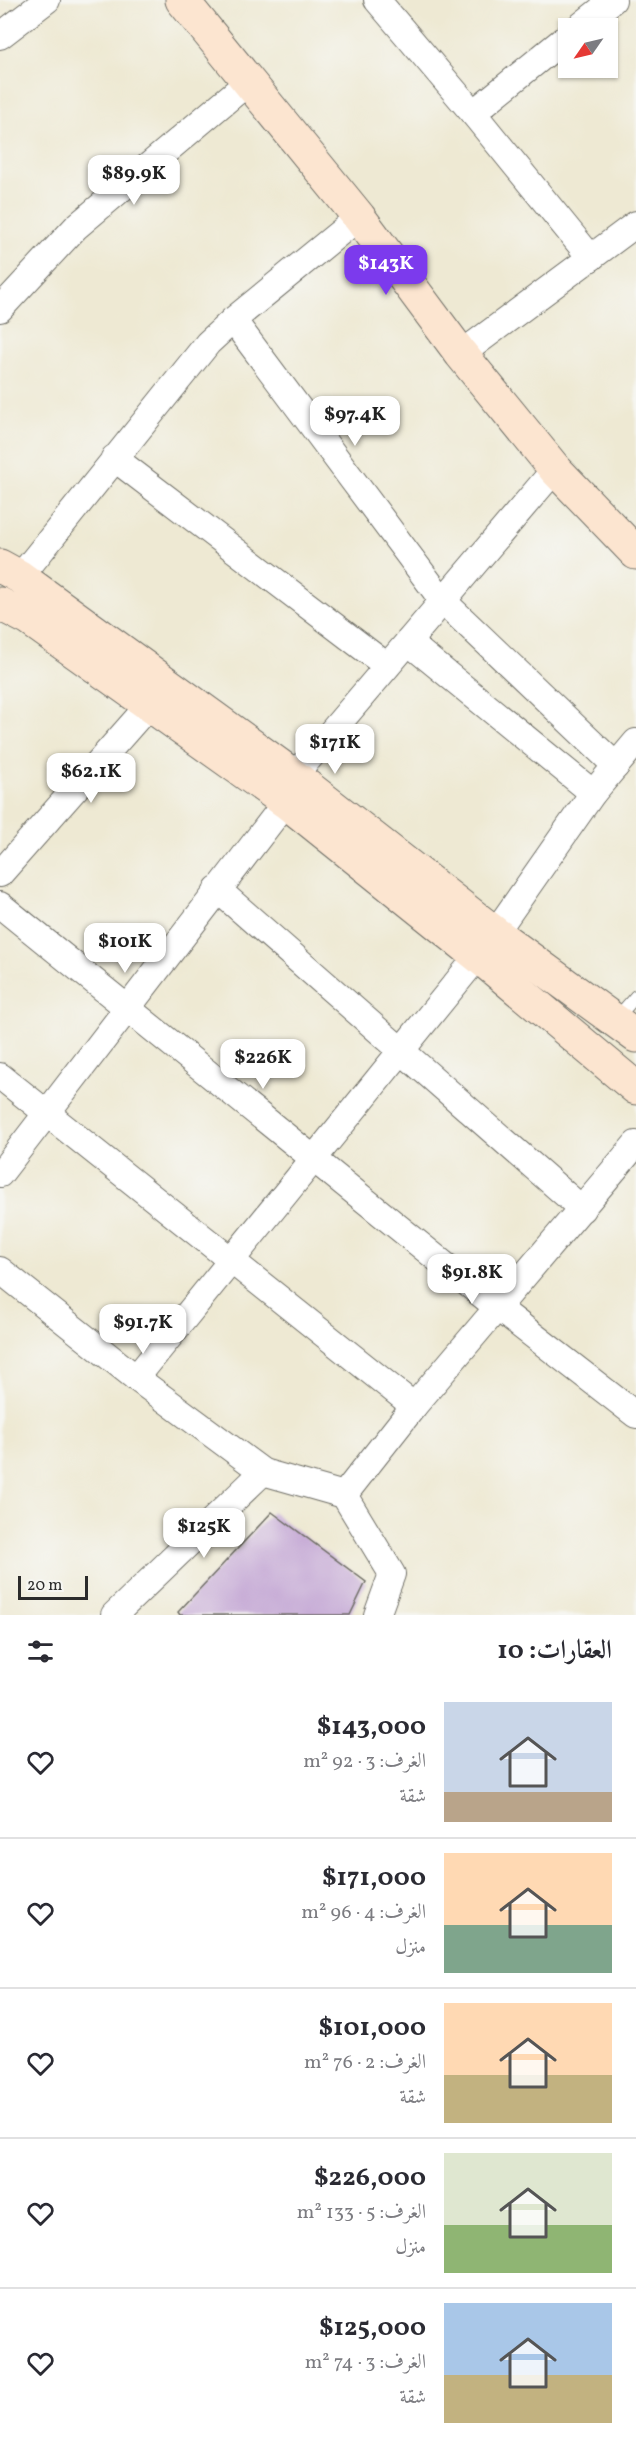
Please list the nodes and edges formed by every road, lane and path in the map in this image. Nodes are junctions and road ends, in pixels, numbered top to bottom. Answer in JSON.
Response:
{"nodes":[{"id":1,"x":47,"y":0,"type":"edge"},
{"id":2,"x":182,"y":0,"type":"edge"},
{"id":3,"x":377,"y":0,"type":"edge"},
{"id":4,"x":613,"y":0,"type":"edge"},
{"id":5,"x":590,"y":18,"type":"edge"},
{"id":6,"x":0,"y":36,"type":"edge"},
{"id":7,"x":558,"y":44,"type":"edge"},
{"id":8,"x":248,"y":82,"type":"junction"},
{"id":9,"x":473,"y":113,"type":"junction"},
{"id":10,"x":359,"y":217,"type":"junction"},
{"id":11,"x":636,"y":225,"type":"edge"},
{"id":12,"x":591,"y":258,"type":"junction"},
{"id":13,"x":0,"y":309,"type":"edge"},
{"id":14,"x":232,"y":320,"type":"junction"},
{"id":15,"x":461,"y":354,"type":"junction"},
{"id":16,"x":114,"y":458,"type":"junction"},
{"id":17,"x":555,"y":469,"type":"junction"},
{"id":18,"x":636,"y":553,"type":"edge"},
{"id":19,"x":10,"y":571,"type":"edge"},
{"id":20,"x":443,"y":601,"type":"junction"},
{"id":21,"x":0,"y":604,"type":"edge"},
{"id":22,"x":408,"y":642,"type":"junction"},
{"id":23,"x":387,"y":666,"type":"junction"},
{"id":24,"x":150,"y":704,"type":"junction"},
{"id":25,"x":636,"y":742,"type":"edge"},
{"id":26,"x":616,"y":766,"type":"junction"},
{"id":27,"x":290,"y":789,"type":"junction"},
{"id":28,"x":593,"y":793,"type":"junction"},
{"id":29,"x":0,"y":874,"type":"edge"},
{"id":30,"x":218,"y":889,"type":"junction"},
{"id":31,"x":0,"y":905,"type":"edge"},
{"id":32,"x":487,"y":945,"type":"junction"},
{"id":33,"x":127,"y":1008,"type":"junction"},
{"id":34,"x":629,"y":1018,"type":"edge"},
{"id":35,"x":401,"y":1050,"type":"junction"},
{"id":36,"x":0,"y":1076,"type":"edge"},
{"id":37,"x":636,"y":1088,"type":"edge"},
{"id":38,"x":46,"y":1113,"type":"junction"},
{"id":39,"x":636,"y":1144,"type":"edge"},
{"id":40,"x":314,"y":1159,"type":"junction"},
{"id":41,"x":0,"y":1174,"type":"edge"},
{"id":42,"x":582,"y":1209,"type":"junction"},
{"id":43,"x":231,"y":1261,"type":"junction"},
{"id":44,"x":0,"y":1270,"type":"edge"},
{"id":45,"x":498,"y":1308,"type":"junction"},
{"id":46,"x":136,"y":1378,"type":"junction"},
{"id":47,"x":414,"y":1406,"type":"junction"},
{"id":48,"x":636,"y":1415,"type":"edge"},
{"id":49,"x":263,"y":1472,"type":"junction"},
{"id":50,"x":344,"y":1495,"type":"junction"},
{"id":51,"x":114,"y":1615,"type":"edge"},
{"id":52,"x":377,"y":1615,"type":"edge"}],
"edges":[{"from":1,"to":6,"type":"street"},
{"from":2,"to":8,"type":"main road"},
{"from":3,"to":9,"type":"street"},
{"from":4,"to":5,"type":"street"},
{"from":7,"to":9,"type":"street"},
{"from":8,"to":10,"type":"main road"},
{"from":8,"to":13,"type":"street"},
{"from":9,"to":12,"type":"street"},
{"from":10,"to":14,"type":"street"},
{"from":10,"to":15,"type":"main road"},
{"from":11,"to":12,"type":"street"},
{"from":12,"to":15,"type":"street"},
{"from":14,"to":16,"type":"street"},
{"from":14,"to":20,"type":"street"},
{"from":15,"to":17,"type":"main road"},
{"from":16,"to":19,"type":"street"},
{"from":16,"to":23,"type":"street"},
{"from":17,"to":18,"type":"main road"},
{"from":17,"to":20,"type":"street"},
{"from":19,"to":27,"type":"main road"},
{"from":20,"to":22,"type":"street"},
{"from":20,"to":26,"type":"street"},
{"from":21,"to":24,"type":"main road"},
{"from":22,"to":23,"type":"street"},
{"from":22,"to":28,"type":"street"},
{"from":23,"to":27,"type":"street"},
{"from":24,"to":27,"type":"main road"},
{"from":24,"to":29,"type":"street"},
{"from":25,"to":26,"type":"street"},
{"from":26,"to":28,"type":"street"},
{"from":27,"to":30,"type":"street"},
{"from":27,"to":32,"type":"main road"},
{"from":28,"to":32,"type":"street"},
{"from":30,"to":33,"type":"street"},
{"from":30,"to":35,"type":"street"},
{"from":31,"to":33,"type":"street"},
{"from":32,"to":34,"type":"main road"},
{"from":32,"to":35,"type":"street"},
{"from":32,"to":37,"type":"main road"},
{"from":33,"to":38,"type":"street"},
{"from":33,"to":40,"type":"street"},
{"from":35,"to":40,"type":"street"},
{"from":35,"to":42,"type":"street"},
{"from":36,"to":38,"type":"street"},
{"from":38,"to":41,"type":"street"},
{"from":38,"to":43,"type":"street"},
{"from":39,"to":42,"type":"street"},
{"from":40,"to":43,"type":"street"},
{"from":40,"to":45,"type":"street"},
{"from":42,"to":45,"type":"street"},
{"from":43,"to":46,"type":"street"},
{"from":43,"to":47,"type":"street"},
{"from":44,"to":46,"type":"street"},
{"from":45,"to":47,"type":"street"},
{"from":45,"to":48,"type":"street"},
{"from":46,"to":49,"type":"street"},
{"from":47,"to":50,"type":"street"},
{"from":49,"to":50,"type":"street"},
{"from":49,"to":51,"type":"street"},
{"from":50,"to":52,"type":"street"}]}
